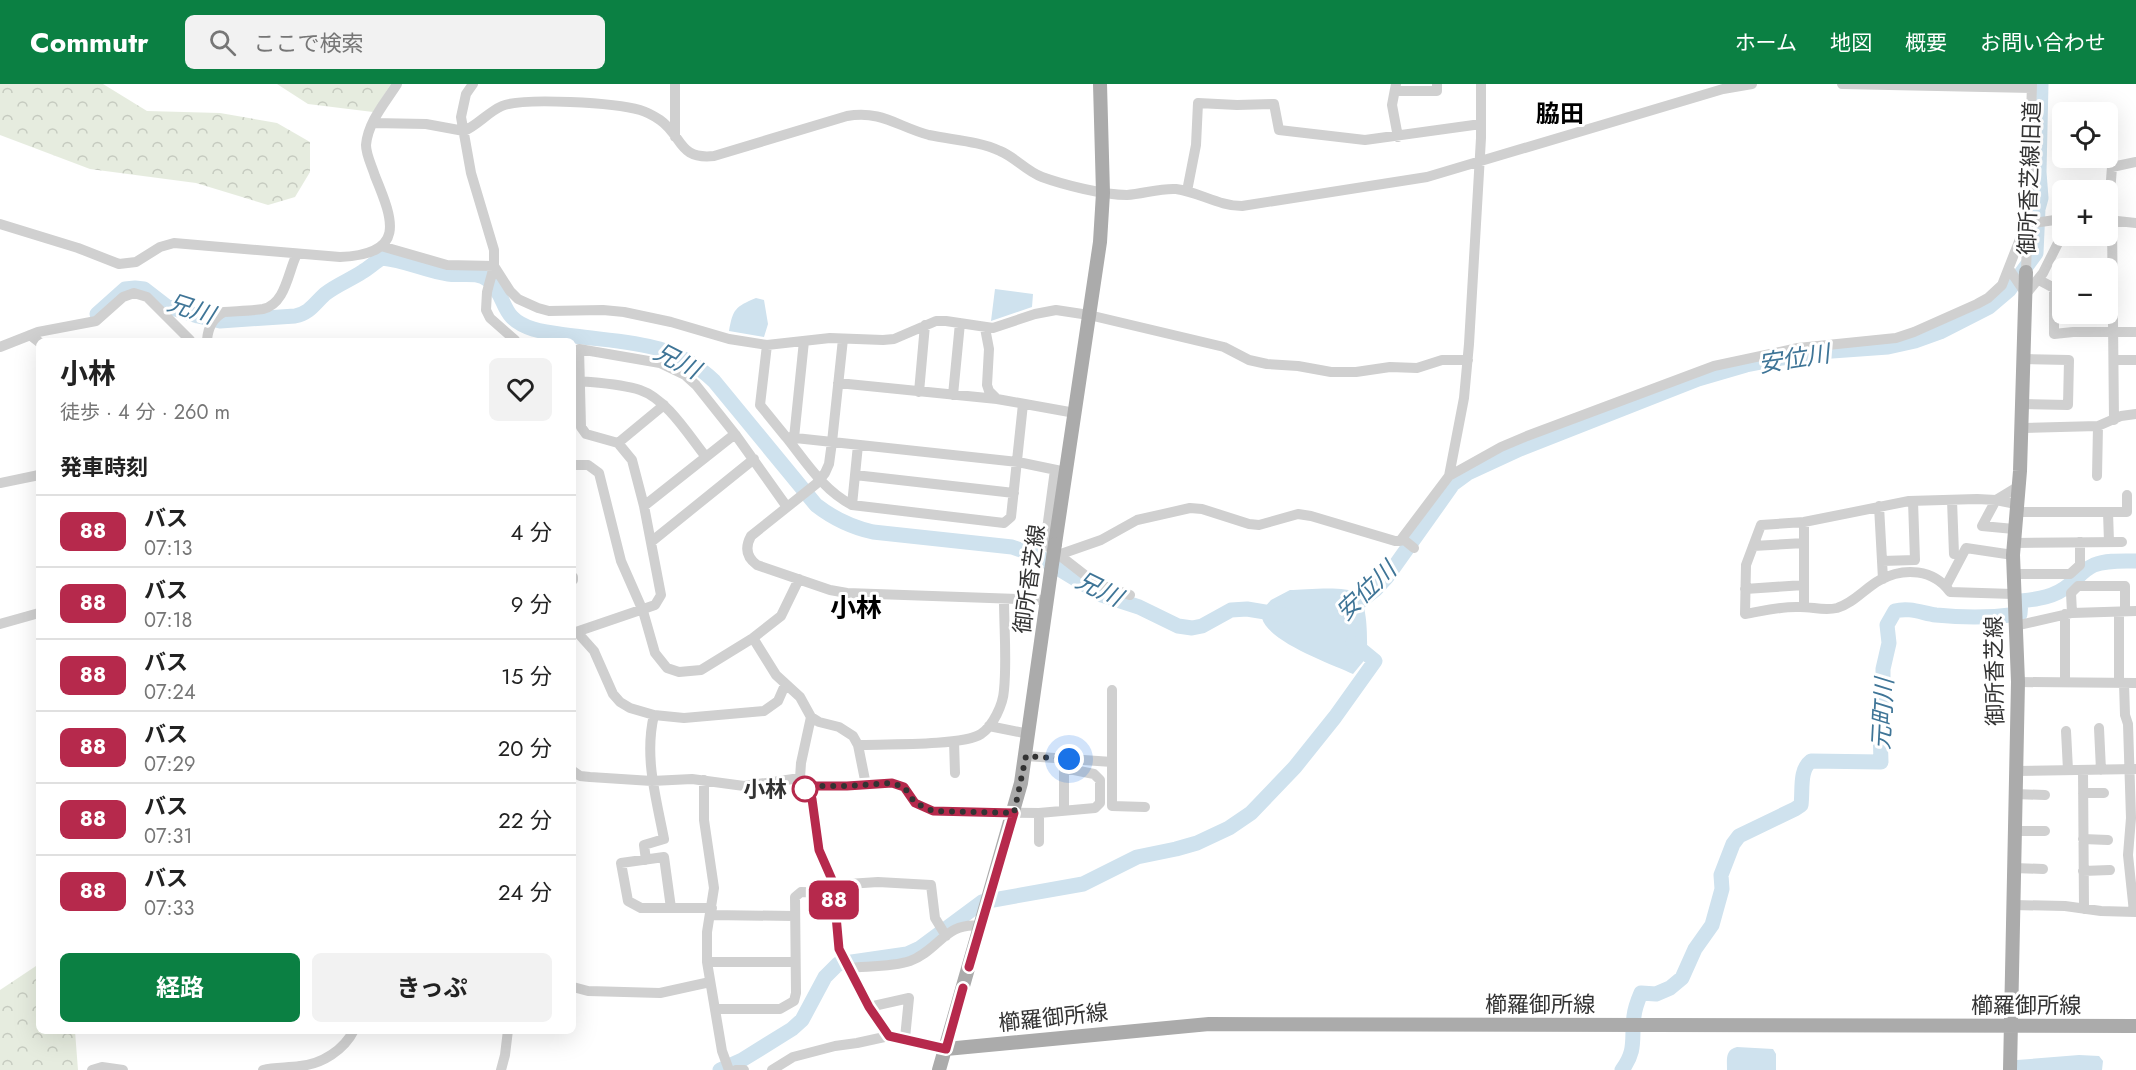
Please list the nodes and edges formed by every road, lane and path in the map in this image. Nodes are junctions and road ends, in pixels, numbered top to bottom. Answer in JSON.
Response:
{"nodes":[{"id":1,"x":397,"y":84,"type":"edge"},
{"id":2,"x":473,"y":84,"type":"edge"},
{"id":3,"x":675,"y":84,"type":"edge"},
{"id":4,"x":1100,"y":84,"type":"edge"},
{"id":5,"x":1437,"y":84,"type":"edge"},
{"id":6,"x":1480,"y":84,"type":"edge"},
{"id":7,"x":1752,"y":84,"type":"edge"},
{"id":8,"x":1842,"y":84,"type":"edge"},
{"id":9,"x":2032,"y":86,"type":"edge"},
{"id":10,"x":1396,"y":87,"type":"edge"},
{"id":11,"x":373,"y":123,"type":"junction"},
{"id":12,"x":1481,"y":124,"type":"junction"},
{"id":13,"x":464,"y":131,"type":"junction"},
{"id":14,"x":675,"y":137,"type":"junction"},
{"id":15,"x":1398,"y":137,"type":"junction"},
{"id":16,"x":1480,"y":162,"type":"junction"},
{"id":17,"x":2136,"y":162,"type":"edge"},
{"id":18,"x":2111,"y":180,"type":"edge"},
{"id":19,"x":1187,"y":191,"type":"junction"},
{"id":20,"x":1103,"y":193,"type":"junction"},
{"id":21,"x":2052,"y":220,"type":"edge"},
{"id":22,"x":2118,"y":221,"type":"edge"},
{"id":23,"x":2136,"y":223,"type":"edge"},
{"id":24,"x":0,"y":224,"type":"edge"},
{"id":25,"x":2030,"y":224,"type":"junction"},
{"id":26,"x":381,"y":246,"type":"junction"},
{"id":27,"x":2056,"y":246,"type":"edge"},
{"id":28,"x":2110,"y":246,"type":"edge"},
{"id":29,"x":297,"y":254,"type":"junction"},
{"id":30,"x":494,"y":270,"type":"junction"},
{"id":31,"x":2019,"y":278,"type":"junction"},
{"id":32,"x":2039,"y":280,"type":"junction"},
{"id":33,"x":1089,"y":315,"type":"junction"},
{"id":34,"x":960,"y":323,"type":"junction"},
{"id":35,"x":925,"y":325,"type":"junction"},
{"id":36,"x":986,"y":328,"type":"junction"},
{"id":37,"x":2114,"y":332,"type":"junction"},
{"id":38,"x":2136,"y":332,"type":"edge"},
{"id":39,"x":30,"y":334,"type":"junction"},
{"id":40,"x":188,"y":338,"type":"edge"},
{"id":41,"x":208,"y":338,"type":"edge"},
{"id":42,"x":513,"y":338,"type":"edge"},
{"id":43,"x":36,"y":339,"type":"edge"},
{"id":44,"x":843,"y":339,"type":"junction"},
{"id":45,"x":804,"y":341,"type":"junction"},
{"id":46,"x":767,"y":345,"type":"junction"},
{"id":47,"x":0,"y":347,"type":"edge"},
{"id":48,"x":2024,"y":359,"type":"junction"},
{"id":49,"x":1468,"y":360,"type":"junction"},
{"id":50,"x":2114,"y":360,"type":"junction"},
{"id":51,"x":2136,"y":360,"type":"edge"},
{"id":52,"x":579,"y":381,"type":"junction"},
{"id":53,"x":838,"y":383,"type":"junction"},
{"id":54,"x":919,"y":392,"type":"junction"},
{"id":55,"x":953,"y":395,"type":"junction"},
{"id":56,"x":997,"y":399,"type":"junction"},
{"id":57,"x":1023,"y":404,"type":"junction"},
{"id":58,"x":2022,"y":404,"type":"junction"},
{"id":59,"x":664,"y":405,"type":"junction"},
{"id":60,"x":1075,"y":413,"type":"junction"},
{"id":61,"x":2136,"y":414,"type":"edge"},
{"id":62,"x":2114,"y":420,"type":"junction"},
{"id":63,"x":2098,"y":426,"type":"junction"},
{"id":64,"x":2021,"y":428,"type":"junction"},
{"id":65,"x":735,"y":434,"type":"junction"},
{"id":66,"x":790,"y":437,"type":"junction"},
{"id":67,"x":832,"y":442,"type":"junction"},
{"id":68,"x":618,"y":443,"type":"junction"},
{"id":69,"x":858,"y":445,"type":"junction"},
{"id":70,"x":706,"y":457,"type":"junction"},
{"id":71,"x":754,"y":459,"type":"junction"},
{"id":72,"x":1017,"y":462,"type":"junction"},
{"id":73,"x":576,"y":465,"type":"edge"},
{"id":74,"x":1061,"y":471,"type":"junction"},
{"id":75,"x":2094,"y":471,"type":"dead end"},
{"id":76,"x":855,"y":475,"type":"junction"},
{"id":77,"x":36,"y":476,"type":"edge"},
{"id":78,"x":1449,"y":476,"type":"junction"},
{"id":79,"x":818,"y":482,"type":"junction"},
{"id":80,"x":0,"y":483,"type":"edge"},
{"id":81,"x":2019,"y":486,"type":"junction"},
{"id":82,"x":1014,"y":494,"type":"junction"},
{"id":83,"x":2127,"y":495,"type":"dead end"},
{"id":84,"x":1952,"y":500,"type":"junction"},
{"id":85,"x":1995,"y":500,"type":"junction"},
{"id":86,"x":1913,"y":501,"type":"junction"},
{"id":87,"x":852,"y":505,"type":"junction"},
{"id":88,"x":644,"y":506,"type":"junction"},
{"id":89,"x":1879,"y":506,"type":"junction"},
{"id":90,"x":787,"y":507,"type":"junction"},
{"id":91,"x":2016,"y":508,"type":"junction"},
{"id":92,"x":2108,"y":512,"type":"junction"},
{"id":93,"x":1804,"y":522,"type":"junction"},
{"id":94,"x":2014,"y":529,"type":"junction"},
{"id":95,"x":1403,"y":539,"type":"junction"},
{"id":96,"x":651,"y":542,"type":"junction"},
{"id":97,"x":2080,"y":542,"type":"junction"},
{"id":98,"x":2109,"y":542,"type":"junction"},
{"id":99,"x":2122,"y":542,"type":"dead end"},
{"id":100,"x":1804,"y":543,"type":"junction"},
{"id":101,"x":1753,"y":546,"type":"junction"},
{"id":102,"x":1414,"y":548,"type":"dead end"},
{"id":103,"x":2013,"y":549,"type":"junction"},
{"id":104,"x":1057,"y":550,"type":"junction"},
{"id":105,"x":1954,"y":554,"type":"dead end"},
{"id":106,"x":1882,"y":561,"type":"junction"},
{"id":107,"x":2013,"y":574,"type":"junction"},
{"id":108,"x":799,"y":579,"type":"junction"},
{"id":109,"x":1883,"y":579,"type":"junction"},
{"id":110,"x":1804,"y":585,"type":"junction"},
{"id":111,"x":1946,"y":586,"type":"junction"},
{"id":112,"x":1745,"y":589,"type":"junction"},
{"id":113,"x":2013,"y":594,"type":"junction"},
{"id":114,"x":1130,"y":595,"type":"dead end"},
{"id":115,"x":1004,"y":598,"type":"junction"},
{"id":116,"x":1047,"y":600,"type":"junction"},
{"id":117,"x":1804,"y":607,"type":"junction"},
{"id":118,"x":643,"y":610,"type":"junction"},
{"id":119,"x":2127,"y":611,"type":"edge"},
{"id":120,"x":36,"y":614,"type":"edge"},
{"id":121,"x":2068,"y":614,"type":"junction"},
{"id":122,"x":2015,"y":618,"type":"junction"},
{"id":123,"x":0,"y":624,"type":"edge"},
{"id":124,"x":576,"y":632,"type":"edge"},
{"id":125,"x":576,"y":633,"type":"edge"},
{"id":126,"x":753,"y":638,"type":"junction"},
{"id":127,"x":2018,"y":682,"type":"junction"},
{"id":128,"x":2065,"y":682,"type":"junction"},
{"id":129,"x":2126,"y":682,"type":"edge"},
{"id":130,"x":785,"y":685,"type":"junction"},
{"id":131,"x":1112,"y":690,"type":"dead end"},
{"id":132,"x":654,"y":715,"type":"junction"},
{"id":133,"x":811,"y":717,"type":"junction"},
{"id":134,"x":988,"y":726,"type":"junction"},
{"id":135,"x":2099,"y":728,"type":"dead end"},
{"id":136,"x":2066,"y":731,"type":"dead end"},
{"id":137,"x":1029,"y":734,"type":"junction"},
{"id":138,"x":954,"y":741,"type":"junction"},
{"id":139,"x":858,"y":745,"type":"junction"},
{"id":140,"x":1026,"y":756,"type":"junction"},
{"id":141,"x":1112,"y":762,"type":"junction"},
{"id":142,"x":958,"y":769,"type":"dead end"},
{"id":143,"x":2133,"y":769,"type":"edge"},
{"id":144,"x":2068,"y":770,"type":"junction"},
{"id":145,"x":2083,"y":770,"type":"junction"},
{"id":146,"x":2101,"y":770,"type":"junction"},
{"id":147,"x":2015,"y":771,"type":"junction"},
{"id":148,"x":576,"y":773,"type":"edge"},
{"id":149,"x":704,"y":780,"type":"junction"},
{"id":150,"x":652,"y":781,"type":"junction"},
{"id":151,"x":802,"y":782,"type":"junction"},
{"id":152,"x":866,"y":785,"type":"junction"},
{"id":153,"x":2104,"y":793,"type":"dead end"},
{"id":154,"x":2015,"y":794,"type":"junction"},
{"id":155,"x":2083,"y":794,"type":"junction"},
{"id":156,"x":2045,"y":795,"type":"dead end"},
{"id":157,"x":1145,"y":807,"type":"dead end"},
{"id":158,"x":1064,"y":811,"type":"junction"},
{"id":159,"x":1014,"y":813,"type":"junction"},
{"id":160,"x":1039,"y":813,"type":"junction"},
{"id":161,"x":2014,"y":831,"type":"junction"},
{"id":162,"x":2045,"y":831,"type":"dead end"},
{"id":163,"x":2083,"y":839,"type":"junction"},
{"id":164,"x":2108,"y":840,"type":"dead end"},
{"id":165,"x":1039,"y":842,"type":"dead end"},
{"id":166,"x":646,"y":860,"type":"junction"},
{"id":167,"x":2014,"y":868,"type":"junction"},
{"id":168,"x":2043,"y":869,"type":"dead end"},
{"id":169,"x":2110,"y":870,"type":"dead end"},
{"id":170,"x":2084,"y":871,"type":"junction"},
{"id":171,"x":833,"y":889,"type":"junction"},
{"id":172,"x":2013,"y":905,"type":"junction"},
{"id":173,"x":671,"y":908,"type":"junction"},
{"id":174,"x":2084,"y":909,"type":"junction"},
{"id":175,"x":711,"y":912,"type":"junction"},
{"id":176,"x":2135,"y":912,"type":"edge"},
{"id":177,"x":794,"y":916,"type":"junction"},
{"id":178,"x":980,"y":926,"type":"junction"},
{"id":179,"x":942,"y":932,"type":"junction"},
{"id":180,"x":707,"y":962,"type":"junction"},
{"id":181,"x":794,"y":962,"type":"junction"},
{"id":182,"x":845,"y":963,"type":"junction"},
{"id":183,"x":710,"y":982,"type":"junction"},
{"id":184,"x":576,"y":988,"type":"edge"},
{"id":185,"x":869,"y":1007,"type":"junction"},
{"id":186,"x":716,"y":1009,"type":"junction"},
{"id":187,"x":2012,"y":1025,"type":"junction"},
{"id":188,"x":2136,"y":1026,"type":"edge"},
{"id":189,"x":351,"y":1034,"type":"edge"},
{"id":190,"x":508,"y":1034,"type":"edge"},
{"id":191,"x":889,"y":1036,"type":"junction"},
{"id":192,"x":905,"y":1038,"type":"junction"},
{"id":193,"x":946,"y":1049,"type":"junction"},
{"id":194,"x":727,"y":1066,"type":"edge"},
{"id":195,"x":92,"y":1070,"type":"edge"},
{"id":196,"x":123,"y":1070,"type":"edge"},
{"id":197,"x":262,"y":1070,"type":"edge"},
{"id":198,"x":501,"y":1070,"type":"edge"},
{"id":199,"x":736,"y":1070,"type":"edge"},
{"id":200,"x":744,"y":1070,"type":"edge"},
{"id":201,"x":772,"y":1070,"type":"edge"},
{"id":202,"x":939,"y":1070,"type":"edge"},
{"id":203,"x":2010,"y":1070,"type":"edge"}],
"edges":[{"from":1,"to":11,"type":"street"},
{"from":2,"to":13,"type":"street"},
{"from":3,"to":14,"type":"street"},
{"from":4,"to":20,"type":"main road","name":"御所香芝線"},
{"from":5,"to":10,"type":"street"},
{"from":6,"to":12,"type":"street"},
{"from":7,"to":16,"type":"street"},
{"from":8,"to":9,"type":"street"},
{"from":9,"to":25,"type":"street","name":"御所香芝線旧道"},
{"from":10,"to":15,"type":"street"},
{"from":11,"to":13,"type":"street"},
{"from":11,"to":26,"type":"street"},
{"from":12,"to":15,"type":"street"},
{"from":12,"to":16,"type":"street"},
{"from":13,"to":14,"type":"street"},
{"from":13,"to":30,"type":"street"},
{"from":14,"to":20,"type":"street"},
{"from":15,"to":19,"type":"street"},
{"from":16,"to":19,"type":"street"},
{"from":16,"to":49,"type":"street"},
{"from":17,"to":18,"type":"street"},
{"from":19,"to":20,"type":"street"},
{"from":20,"to":33,"type":"main road","name":"御所香芝線"},
{"from":21,"to":25,"type":"street"},
{"from":22,"to":23,"type":"street"},
{"from":24,"to":29,"type":"street"},
{"from":25,"to":31,"type":"street","name":"御所香芝線旧道"},
{"from":25,"to":31,"type":"street"},
{"from":26,"to":29,"type":"street"},
{"from":26,"to":30,"type":"street"},
{"from":27,"to":32,"type":"street"},
{"from":28,"to":37,"type":"street"},
{"from":29,"to":41,"type":"street"},
{"from":30,"to":42,"type":"street"},
{"from":30,"to":46,"type":"street"},
{"from":31,"to":32,"type":"street"},
{"from":31,"to":48,"type":"main road","name":"御所香芝線"},
{"from":31,"to":78,"type":"street"},
{"from":32,"to":37,"type":"street"},
{"from":33,"to":36,"type":"street"},
{"from":33,"to":49,"type":"street"},
{"from":33,"to":60,"type":"main road","name":"御所香芝線"},
{"from":34,"to":35,"type":"street"},
{"from":34,"to":36,"type":"street"},
{"from":34,"to":55,"type":"street"},
{"from":35,"to":44,"type":"street"},
{"from":35,"to":54,"type":"street"},
{"from":36,"to":56,"type":"street"},
{"from":37,"to":38,"type":"street"},
{"from":37,"to":50,"type":"street"},
{"from":39,"to":40,"type":"street"},
{"from":39,"to":43,"type":"street"},
{"from":39,"to":47,"type":"street"},
{"from":44,"to":45,"type":"street"},
{"from":44,"to":53,"type":"street"},
{"from":45,"to":46,"type":"street"},
{"from":45,"to":66,"type":"street"},
{"from":46,"to":66,"type":"street"},
{"from":48,"to":58,"type":"main road","name":"御所香芝線"},
{"from":48,"to":58,"type":"street"},
{"from":49,"to":78,"type":"street"},
{"from":50,"to":51,"type":"street"},
{"from":50,"to":62,"type":"street"},
{"from":52,"to":59,"type":"street"},
{"from":52,"to":65,"type":"street"},
{"from":52,"to":68,"type":"street"},
{"from":53,"to":54,"type":"street"},
{"from":53,"to":67,"type":"street"},
{"from":54,"to":55,"type":"street"},
{"from":55,"to":56,"type":"street"},
{"from":56,"to":57,"type":"street"},
{"from":57,"to":60,"type":"street"},
{"from":57,"to":72,"type":"street"},
{"from":58,"to":64,"type":"main road","name":"御所香芝線"},
{"from":59,"to":68,"type":"street"},
{"from":59,"to":70,"type":"street"},
{"from":60,"to":74,"type":"main road","name":"御所香芝線"},
{"from":61,"to":62,"type":"street"},
{"from":62,"to":63,"type":"street"},
{"from":63,"to":64,"type":"street"},
{"from":63,"to":75,"type":"street"},
{"from":64,"to":81,"type":"main road","name":"御所香芝線"},
{"from":65,"to":70,"type":"street"},
{"from":65,"to":71,"type":"street"},
{"from":66,"to":67,"type":"street"},
{"from":66,"to":79,"type":"street"},
{"from":67,"to":69,"type":"street"},
{"from":67,"to":79,"type":"street"},
{"from":68,"to":88,"type":"street"},
{"from":69,"to":72,"type":"street"},
{"from":69,"to":76,"type":"street"},
{"from":70,"to":88,"type":"street"},
{"from":71,"to":90,"type":"street"},
{"from":71,"to":96,"type":"street"},
{"from":72,"to":74,"type":"street"},
{"from":72,"to":82,"type":"street"},
{"from":73,"to":118,"type":"street"},
{"from":74,"to":104,"type":"main road","name":"御所香芝線"},
{"from":76,"to":82,"type":"street"},
{"from":76,"to":87,"type":"street"},
{"from":77,"to":80,"type":"street"},
{"from":78,"to":95,"type":"street"},
{"from":79,"to":87,"type":"street"},
{"from":79,"to":90,"type":"street"},
{"from":81,"to":85,"type":"street"},
{"from":81,"to":91,"type":"main road","name":"御所香芝線"},
{"from":82,"to":87,"type":"street"},
{"from":83,"to":92,"type":"street"},
{"from":84,"to":85,"type":"street"},
{"from":84,"to":86,"type":"street"},
{"from":84,"to":105,"type":"street"},
{"from":85,"to":91,"type":"street"},
{"from":85,"to":94,"type":"street"},
{"from":86,"to":89,"type":"street"},
{"from":86,"to":106,"type":"street"},
{"from":88,"to":96,"type":"street"},
{"from":89,"to":93,"type":"street"},
{"from":89,"to":106,"type":"street"},
{"from":90,"to":108,"type":"street"},
{"from":91,"to":92,"type":"street"},
{"from":91,"to":94,"type":"main road","name":"御所香芝線"},
{"from":92,"to":98,"type":"street"},
{"from":93,"to":100,"type":"street"},
{"from":93,"to":101,"type":"street"},
{"from":94,"to":103,"type":"main road","name":"御所香芝線"},
{"from":95,"to":102,"type":"street"},
{"from":95,"to":104,"type":"street"},
{"from":96,"to":118,"type":"street"},
{"from":97,"to":98,"type":"street"},
{"from":97,"to":103,"type":"street"},
{"from":97,"to":107,"type":"street"},
{"from":98,"to":99,"type":"street"},
{"from":100,"to":101,"type":"street"},
{"from":100,"to":110,"type":"street"},
{"from":101,"to":112,"type":"street"},
{"from":103,"to":107,"type":"main road","name":"御所香芝線"},
{"from":103,"to":111,"type":"street"},
{"from":104,"to":114,"type":"street"},
{"from":104,"to":116,"type":"main road","name":"御所香芝線","bridge":true},
{"from":106,"to":109,"type":"street"},
{"from":107,"to":113,"type":"main road","name":"御所香芝線"},
{"from":108,"to":115,"type":"street"},
{"from":108,"to":126,"type":"street"},
{"from":109,"to":111,"type":"street"},
{"from":109,"to":117,"type":"street"},
{"from":110,"to":112,"type":"street"},
{"from":110,"to":117,"type":"street"},
{"from":111,"to":113,"type":"street"},
{"from":112,"to":117,"type":"street"},
{"from":113,"to":122,"type":"main road","name":"御所香芝線"},
{"from":115,"to":116,"type":"street"},
{"from":115,"to":134,"type":"street"},
{"from":116,"to":137,"type":"main road","name":"御所香芝線"},
{"from":118,"to":124,"type":"street"},
{"from":118,"to":126,"type":"street"},
{"from":119,"to":121,"type":"street"},
{"from":119,"to":121,"type":"street"},
{"from":119,"to":129,"type":"street"},
{"from":120,"to":123,"type":"street"},
{"from":121,"to":122,"type":"street"},
{"from":121,"to":128,"type":"street"},
{"from":122,"to":127,"type":"main road","name":"御所香芝線"},
{"from":125,"to":132,"type":"street"},
{"from":126,"to":130,"type":"street"},
{"from":127,"to":128,"type":"street"},
{"from":127,"to":147,"type":"main road","name":"御所香芝線"},
{"from":128,"to":129,"type":"street"},
{"from":129,"to":143,"type":"street"},
{"from":130,"to":132,"type":"street"},
{"from":130,"to":133,"type":"street"},
{"from":131,"to":141,"type":"street"},
{"from":132,"to":150,"type":"street"},
{"from":133,"to":139,"type":"street"},
{"from":133,"to":151,"type":"street"},
{"from":134,"to":137,"type":"street"},
{"from":134,"to":138,"type":"street"},
{"from":135,"to":146,"type":"street"},
{"from":136,"to":144,"type":"street"},
{"from":137,"to":140,"type":"main road","name":"御所香芝線"},
{"from":138,"to":139,"type":"street"},
{"from":138,"to":142,"type":"street"},
{"from":139,"to":152,"type":"street"},
{"from":140,"to":141,"type":"street"},
{"from":140,"to":159,"type":"main road","name":"御所香芝線"},
{"from":141,"to":157,"type":"street"},
{"from":143,"to":146,"type":"street"},
{"from":143,"to":176,"type":"street"},
{"from":144,"to":145,"type":"street"},
{"from":144,"to":147,"type":"street"},
{"from":145,"to":146,"type":"street"},
{"from":145,"to":155,"type":"street"},
{"from":147,"to":154,"type":"main road","name":"御所香芝線"},
{"from":148,"to":150,"type":"street"},
{"from":149,"to":150,"type":"street"},
{"from":149,"to":151,"type":"street"},
{"from":149,"to":175,"type":"street"},
{"from":150,"to":166,"type":"street"},
{"from":151,"to":152,"type":"street"},
{"from":151,"to":171,"type":"street"},
{"from":152,"to":159,"type":"street"},
{"from":153,"to":155,"type":"street"},
{"from":154,"to":156,"type":"street"},
{"from":154,"to":161,"type":"main road","name":"御所香芝線"},
{"from":155,"to":163,"type":"street"},
{"from":158,"to":158,"type":"street"},
{"from":158,"to":160,"type":"street"},
{"from":159,"to":160,"type":"street"},
{"from":159,"to":178,"type":"main road","name":"御所香芝線"},
{"from":160,"to":165,"type":"street"},
{"from":161,"to":162,"type":"street"},
{"from":161,"to":167,"type":"main road","name":"御所香芝線"},
{"from":163,"to":164,"type":"street"},
{"from":163,"to":170,"type":"street"},
{"from":166,"to":173,"type":"street"},
{"from":166,"to":173,"type":"street"},
{"from":167,"to":168,"type":"street"},
{"from":167,"to":172,"type":"main road","name":"御所香芝線"},
{"from":169,"to":170,"type":"street"},
{"from":170,"to":174,"type":"street"},
{"from":171,"to":177,"type":"street"},
{"from":171,"to":179,"type":"street"},
{"from":171,"to":182,"type":"street"},
{"from":172,"to":174,"type":"street"},
{"from":172,"to":187,"type":"main road","name":"御所香芝線"},
{"from":173,"to":175,"type":"street"},
{"from":174,"to":176,"type":"street"},
{"from":175,"to":177,"type":"street"},
{"from":175,"to":180,"type":"street"},
{"from":177,"to":181,"type":"street"},
{"from":178,"to":179,"type":"street"},
{"from":178,"to":193,"type":"main road","name":"御所香芝線"},
{"from":179,"to":182,"type":"street"},
{"from":180,"to":181,"type":"street"},
{"from":180,"to":183,"type":"street"},
{"from":181,"to":186,"type":"street"},
{"from":182,"to":185,"type":"street"},
{"from":183,"to":184,"type":"street"},
{"from":183,"to":186,"type":"street"},
{"from":185,"to":191,"type":"street"},
{"from":185,"to":192,"type":"street"},
{"from":186,"to":194,"type":"street"},
{"from":187,"to":188,"type":"main road","name":"櫛羅御所線"},
{"from":187,"to":193,"type":"main road","name":"櫛羅御所線"},
{"from":187,"to":203,"type":"main road","name":"御所香芝線"},
{"from":189,"to":197,"type":"street"},
{"from":190,"to":198,"type":"street"},
{"from":191,"to":192,"type":"street"},
{"from":191,"to":201,"type":"street"},
{"from":192,"to":193,"type":"street"},
{"from":193,"to":202,"type":"main road","name":"御所香芝線"},
{"from":195,"to":196,"type":"street"},
{"from":199,"to":200,"type":"street"}]}
